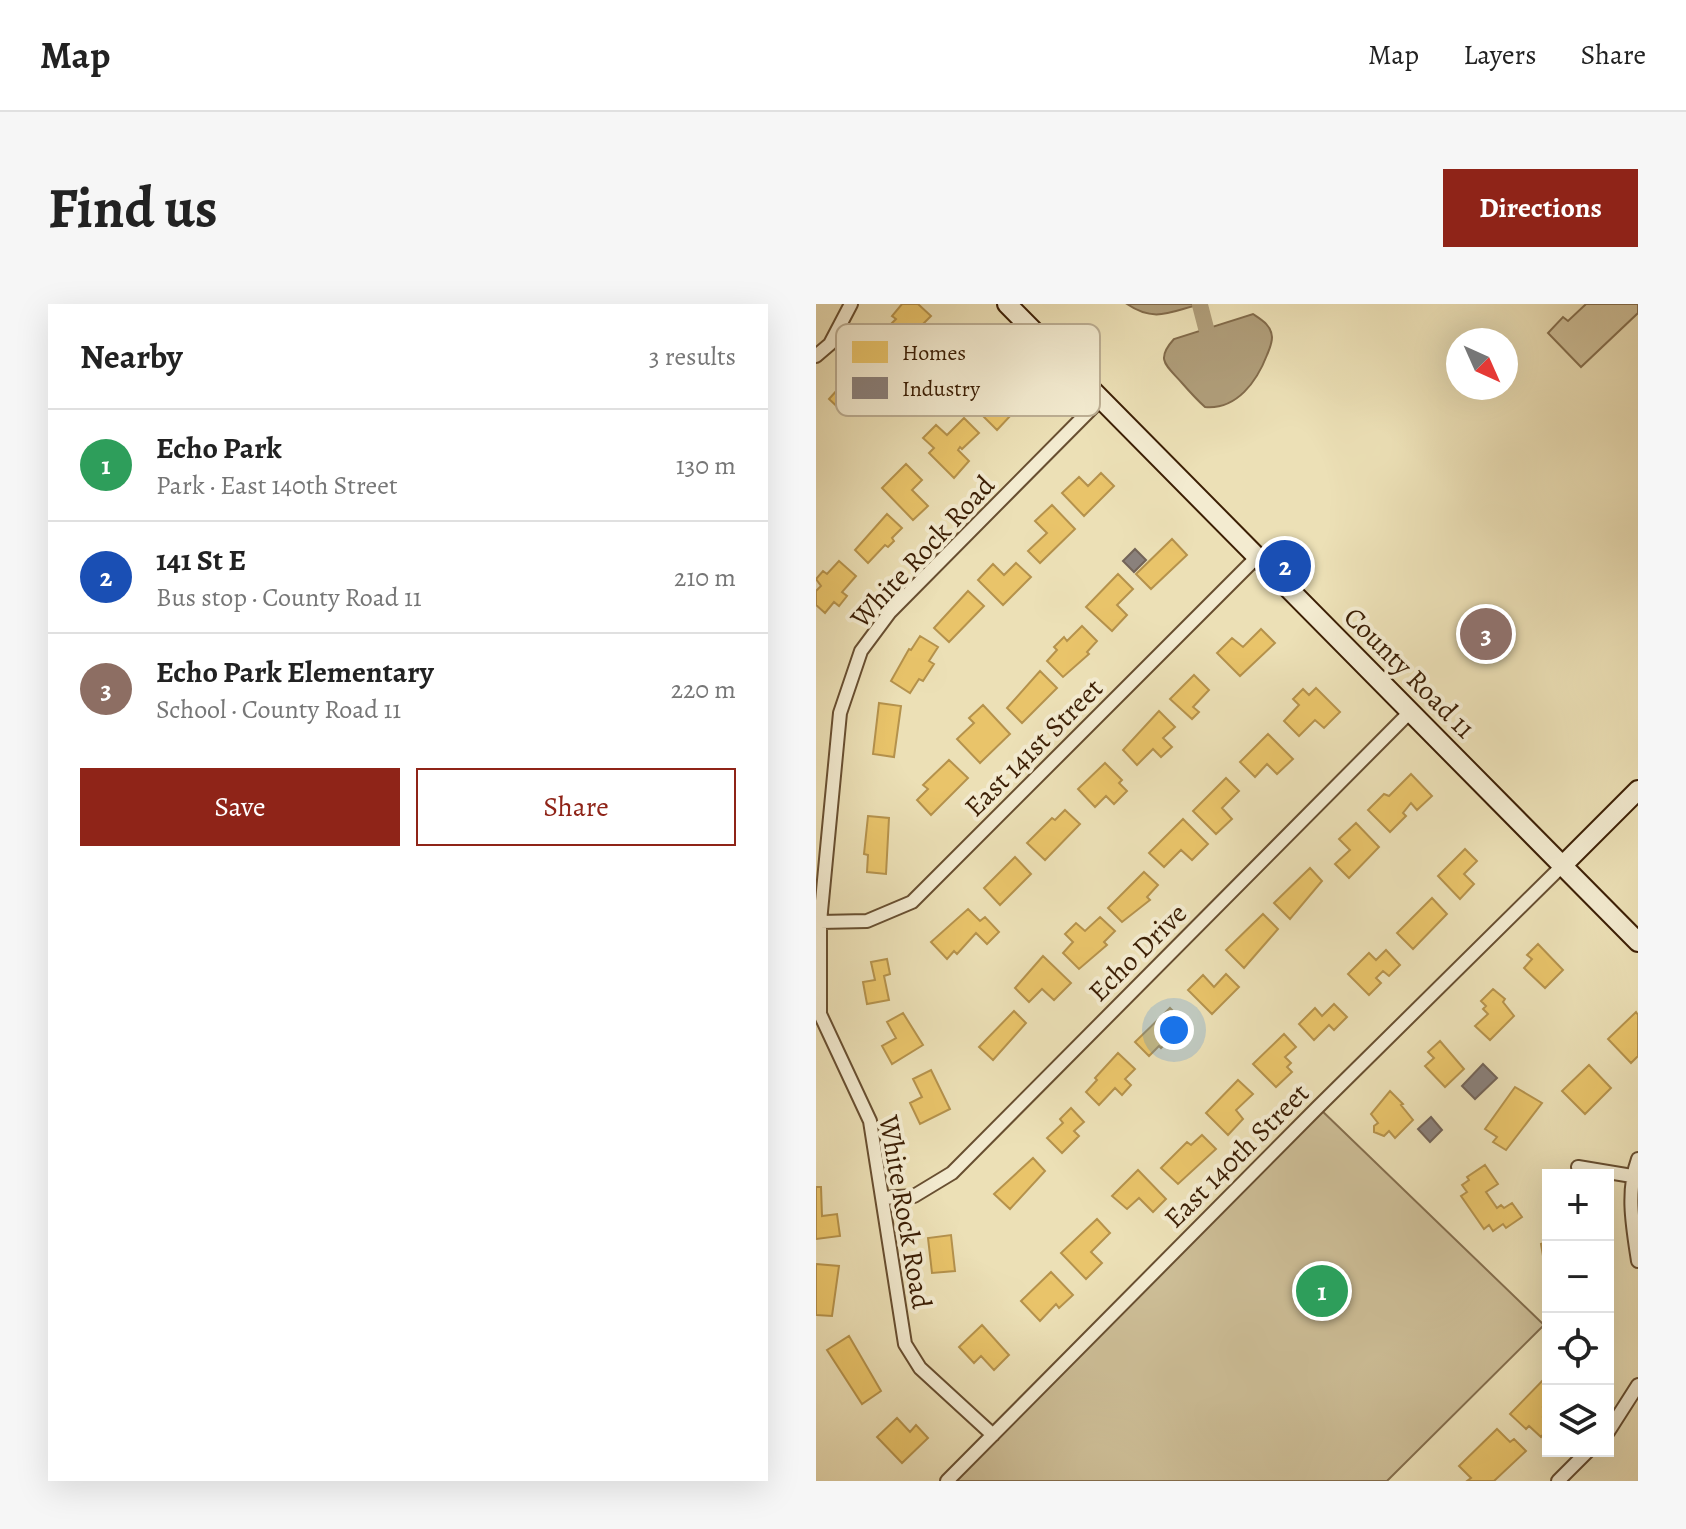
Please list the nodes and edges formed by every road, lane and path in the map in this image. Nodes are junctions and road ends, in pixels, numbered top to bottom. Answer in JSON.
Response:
{"nodes":[{"id":1,"x":851,"y":304,"type":"edge"},
{"id":2,"x":1007,"y":304,"type":"edge"},
{"id":3,"x":840,"y":324,"type":"edge"},
{"id":4,"x":1027,"y":324,"type":"edge"},
{"id":5,"x":836,"y":333,"type":"edge"},
{"id":6,"x":816,"y":356,"type":"edge"},
{"id":7,"x":1101,"y":399,"type":"edge"},
{"id":8,"x":1084,"y":416,"type":"edge"},
{"id":9,"x":1257,"y":557,"type":"junction"},
{"id":10,"x":1410,"y":712,"type":"junction"},
{"id":11,"x":1638,"y":790,"type":"edge"},
{"id":12,"x":1562,"y":866,"type":"junction"},
{"id":13,"x":820,"y":922,"type":"junction"},
{"id":14,"x":1638,"y":942,"type":"edge"},
{"id":15,"x":1638,"y":1159,"type":"edge"},
{"id":16,"x":1578,"y":1167,"type":"dead end"},
{"id":17,"x":1632,"y":1176,"type":"junction"},
{"id":18,"x":883,"y":1198,"type":"junction"},
{"id":19,"x":1638,"y":1261,"type":"edge"},
{"id":20,"x":1638,"y":1385,"type":"edge"},
{"id":21,"x":1614,"y":1423,"type":"edge"},
{"id":22,"x":993,"y":1435,"type":"junction"},
{"id":23,"x":1582,"y":1457,"type":"edge"},
{"id":24,"x":947,"y":1481,"type":"edge"},
{"id":25,"x":1558,"y":1481,"type":"edge"}],
"edges":[{"from":1,"to":3,"type":"street"},
{"from":2,"to":4,"type":"street","name":"County Road 11"},
{"from":5,"to":6,"type":"street"},
{"from":7,"to":9,"type":"street","name":"County Road 11"},
{"from":8,"to":13,"type":"street","name":"White Rock Road"},
{"from":9,"to":10,"type":"street","name":"County Road 11"},
{"from":9,"to":13,"type":"street","name":"East 141st Street"},
{"from":10,"to":12,"type":"street","name":"County Road 11"},
{"from":10,"to":18,"type":"street","name":"Echo Drive"},
{"from":11,"to":12,"type":"street"},
{"from":12,"to":14,"type":"street","name":"County Road 11"},
{"from":12,"to":22,"type":"street","name":"East 140th Street"},
{"from":13,"to":18,"type":"street","name":"White Rock Road"},
{"from":15,"to":17,"type":"street"},
{"from":16,"to":17,"type":"street"},
{"from":17,"to":19,"type":"street"},
{"from":18,"to":22,"type":"street","name":"White Rock Road"},
{"from":20,"to":21,"type":"street"},
{"from":22,"to":24,"type":"street","name":"East 140th Street"},
{"from":23,"to":25,"type":"street"}]}
